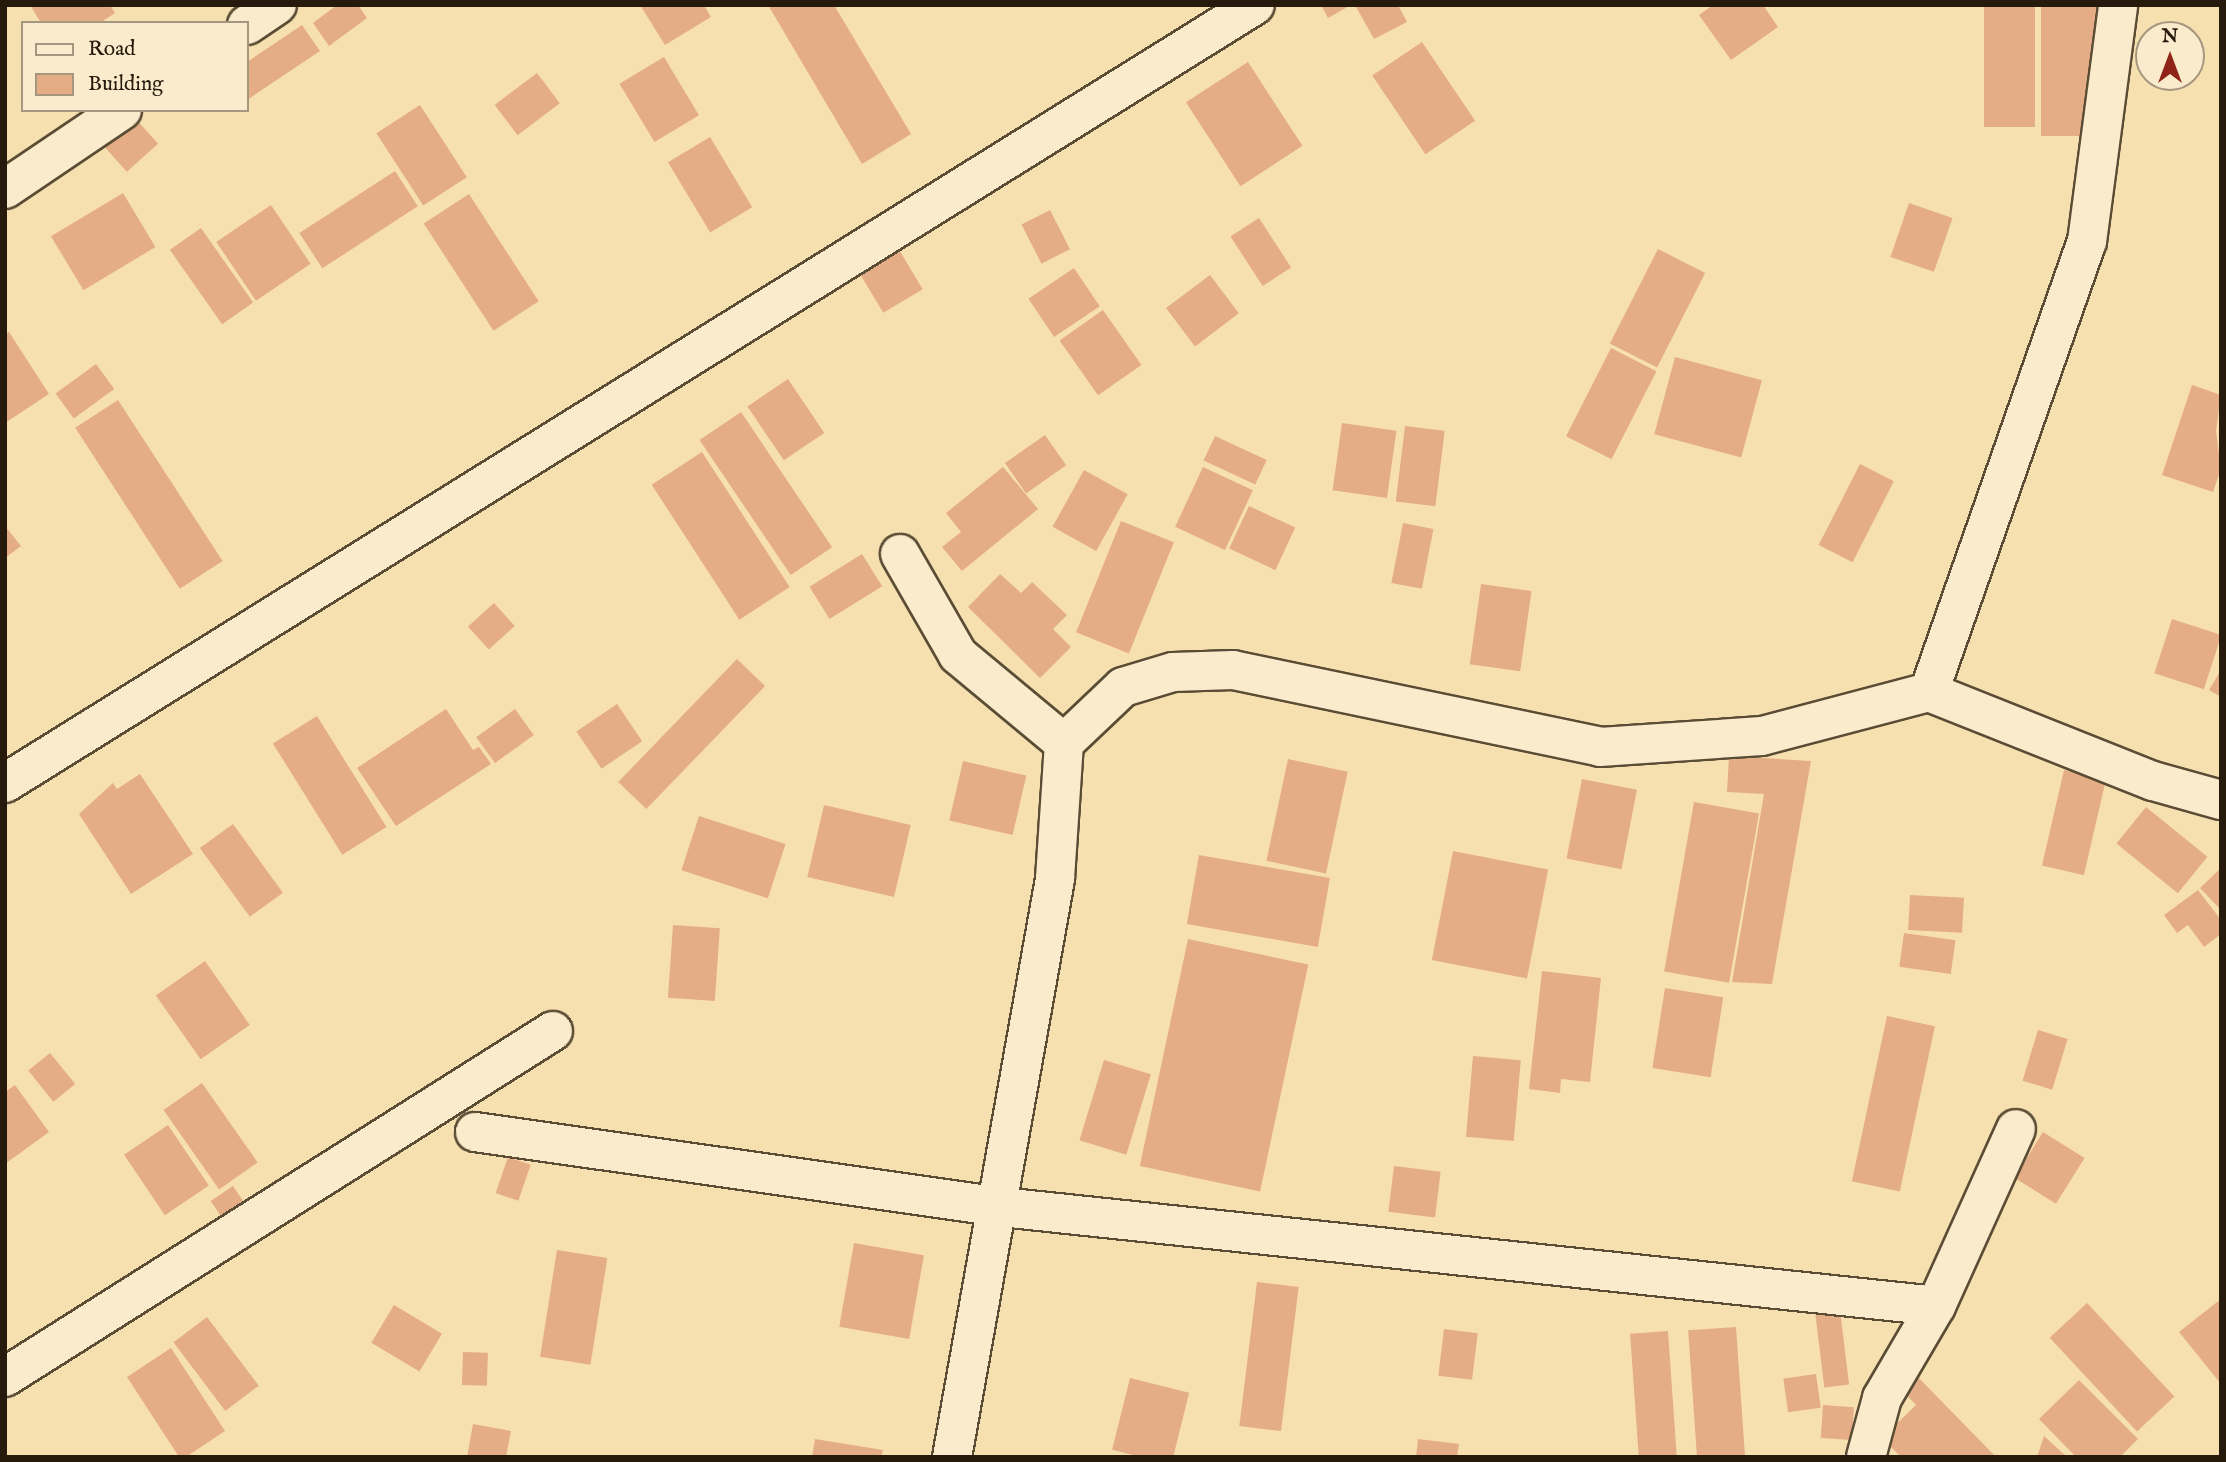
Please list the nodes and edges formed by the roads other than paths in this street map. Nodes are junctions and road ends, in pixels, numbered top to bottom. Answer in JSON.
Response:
{"nodes":[{"id":1,"x":276,"y":5,"type":"edge"},
{"id":2,"x":1255,"y":5,"type":"edge"},
{"id":3,"x":2118,"y":5,"type":"edge"},
{"id":4,"x":248,"y":24,"type":"edge"},
{"id":5,"x":119,"y":112,"type":"edge"},
{"id":6,"x":5,"y":189,"type":"edge"},
{"id":7,"x":900,"y":554,"type":"dead end"},
{"id":8,"x":1929,"y":692,"type":"junction"},
{"id":9,"x":1065,"y":743,"type":"junction"},
{"id":10,"x":5,"y":783,"type":"edge"},
{"id":11,"x":2221,"y":800,"type":"edge"},
{"id":12,"x":553,"y":1031,"type":"dead end"},
{"id":13,"x":2016,"y":1129,"type":"dead end"},
{"id":14,"x":475,"y":1132,"type":"dead end"},
{"id":15,"x":1000,"y":1206,"type":"junction"},
{"id":16,"x":1936,"y":1306,"type":"junction"},
{"id":17,"x":5,"y":1377,"type":"edge"},
{"id":18,"x":951,"y":1457,"type":"edge"},
{"id":19,"x":1866,"y":1457,"type":"edge"}],
"edges":[{"from":1,"to":4,"type":"street"},
{"from":2,"to":10,"type":"street"},
{"from":3,"to":8,"type":"street"},
{"from":5,"to":6,"type":"street"},
{"from":7,"to":9,"type":"street"},
{"from":8,"to":9,"type":"street"},
{"from":8,"to":11,"type":"street"},
{"from":9,"to":15,"type":"street"},
{"from":12,"to":17,"type":"street"},
{"from":13,"to":16,"type":"street"},
{"from":14,"to":15,"type":"street"},
{"from":15,"to":16,"type":"street"},
{"from":15,"to":18,"type":"street"},
{"from":16,"to":19,"type":"street"}]}
